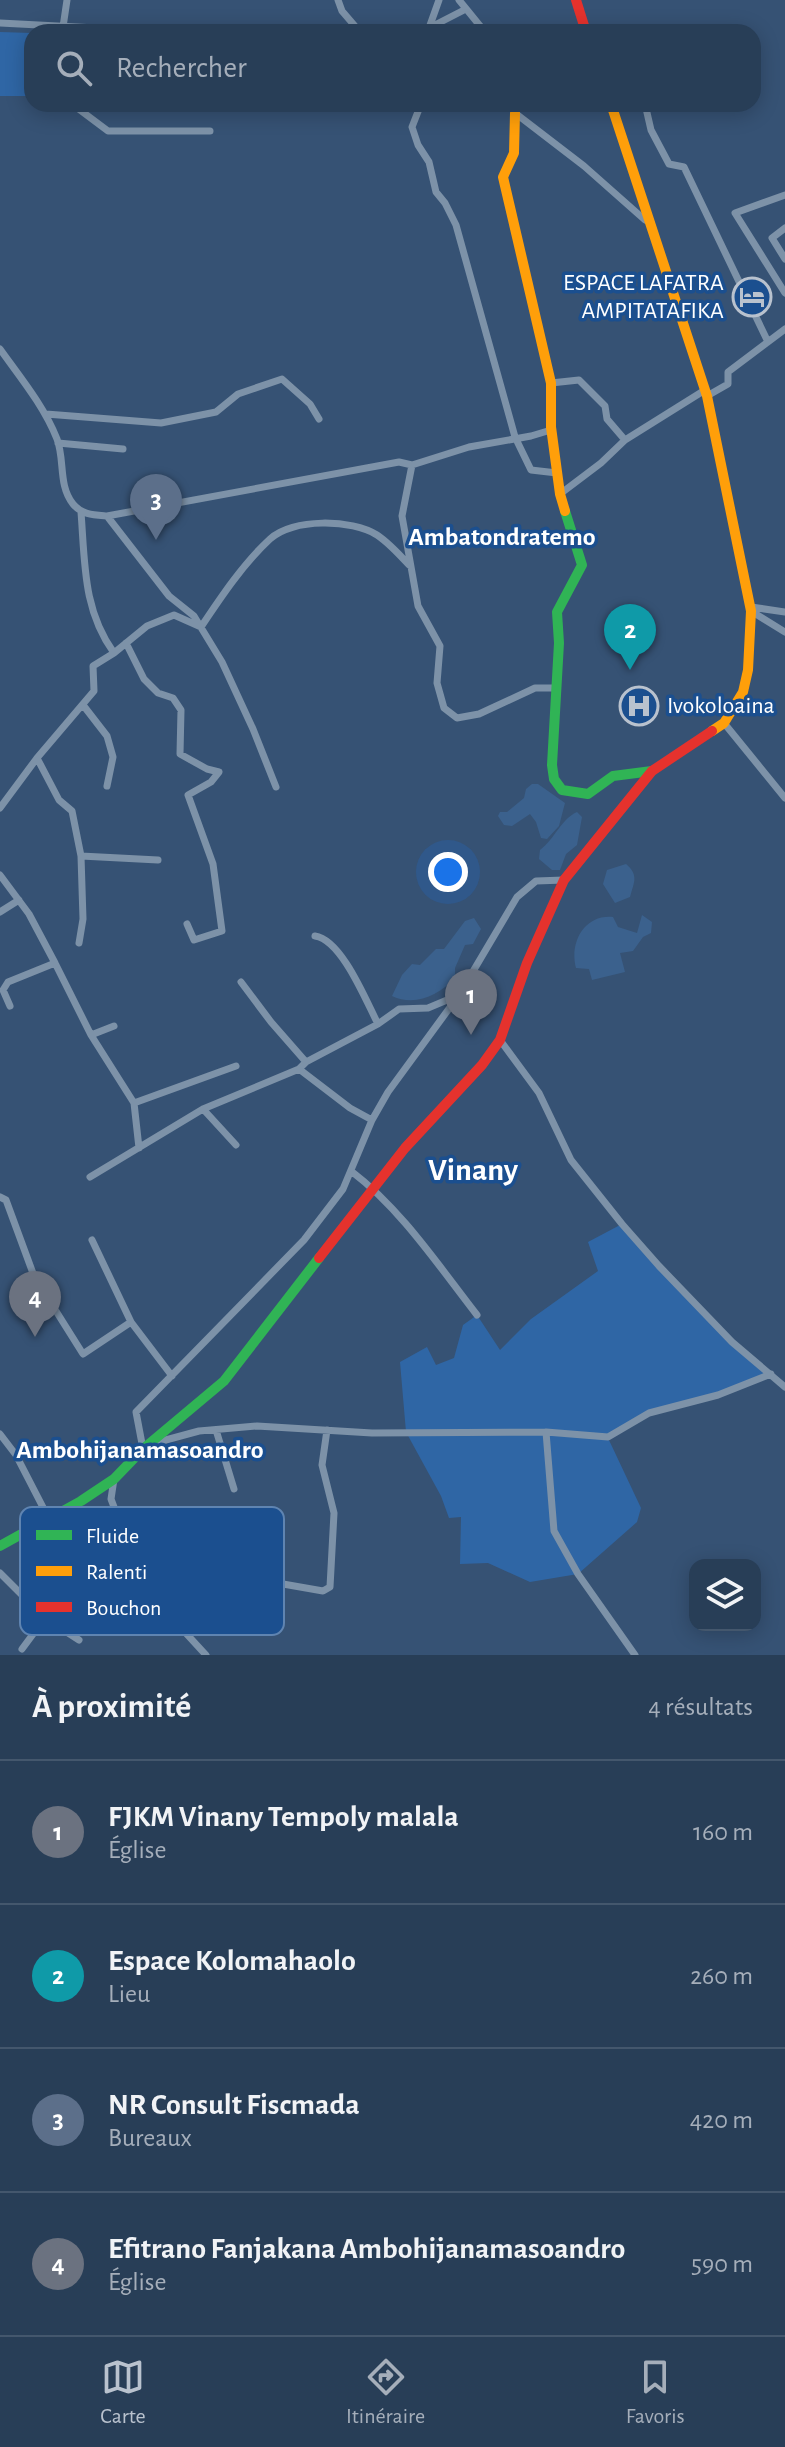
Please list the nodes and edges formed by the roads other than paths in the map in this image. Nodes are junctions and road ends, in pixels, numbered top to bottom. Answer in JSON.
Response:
{"nodes":[{"id":1,"x":67,"y":0,"type":"edge"},
{"id":2,"x":338,"y":0,"type":"edge"},
{"id":3,"x":439,"y":0,"type":"edge"},
{"id":4,"x":459,"y":0,"type":"edge"},
{"id":5,"x":576,"y":0,"type":"edge"},
{"id":6,"x":466,"y":9,"type":"junction"},
{"id":7,"x":0,"y":23,"type":"edge"},
{"id":8,"x":61,"y":24,"type":"edge"},
{"id":9,"x":353,"y":24,"type":"edge"},
{"id":10,"x":430,"y":24,"type":"edge"},
{"id":11,"x":437,"y":24,"type":"edge"},
{"id":12,"x":478,"y":24,"type":"edge"},
{"id":13,"x":584,"y":24,"type":"edge"},
{"id":14,"x":24,"y":25,"type":"edge"},
{"id":15,"x":83,"y":112,"type":"edge"},
{"id":16,"x":418,"y":112,"type":"edge"},
{"id":17,"x":514,"y":112,"type":"edge"},
{"id":18,"x":518,"y":112,"type":"edge"},
{"id":19,"x":614,"y":112,"type":"edge"},
{"id":20,"x":647,"y":112,"type":"edge"},
{"id":21,"x":210,"y":131,"type":"dead end"},
{"id":22,"x":785,"y":195,"type":"edge"},
{"id":23,"x":648,"y":222,"type":"junction"},
{"id":24,"x":785,"y":228,"type":"edge"},
{"id":25,"x":785,"y":259,"type":"edge"},
{"id":26,"x":785,"y":293,"type":"edge"},
{"id":27,"x":785,"y":329,"type":"edge"},
{"id":28,"x":768,"y":342,"type":"junction"},
{"id":29,"x":0,"y":349,"type":"edge"},
{"id":30,"x":551,"y":383,"type":"junction"},
{"id":31,"x":706,"y":393,"type":"junction"},
{"id":32,"x":46,"y":414,"type":"junction"},
{"id":33,"x":319,"y":419,"type":"dead end"},
{"id":34,"x":551,"y":430,"type":"junction"},
{"id":35,"x":515,"y":437,"type":"junction"},
{"id":36,"x":625,"y":440,"type":"junction"},
{"id":37,"x":58,"y":443,"type":"junction"},
{"id":38,"x":123,"y":449,"type":"dead end"},
{"id":39,"x":412,"y":465,"type":"junction"},
{"id":40,"x":557,"y":473,"type":"junction"},
{"id":41,"x":560,"y":494,"type":"junction"},
{"id":42,"x":81,"y":512,"type":"junction"},
{"id":43,"x":107,"y":516,"type":"junction"},
{"id":44,"x":410,"y":566,"type":"junction"},
{"id":45,"x":751,"y":609,"type":"junction"},
{"id":46,"x":785,"y":612,"type":"edge"},
{"id":47,"x":201,"y":627,"type":"junction"},
{"id":48,"x":785,"y":632,"type":"edge"},
{"id":49,"x":126,"y":643,"type":"junction"},
{"id":50,"x":114,"y":653,"type":"junction"},
{"id":51,"x":555,"y":688,"type":"junction"},
{"id":52,"x":83,"y":705,"type":"junction"},
{"id":53,"x":724,"y":723,"type":"junction"},
{"id":54,"x":37,"y":758,"type":"junction"},
{"id":55,"x":652,"y":771,"type":"junction"},
{"id":56,"x":107,"y":786,"type":"dead end"},
{"id":57,"x":276,"y":787,"type":"dead end"},
{"id":58,"x":785,"y":798,"type":"edge"},
{"id":59,"x":0,"y":808,"type":"edge"},
{"id":60,"x":81,"y":856,"type":"junction"},
{"id":61,"x":158,"y":860,"type":"dead end"},
{"id":62,"x":0,"y":875,"type":"edge"},
{"id":63,"x":564,"y":880,"type":"junction"},
{"id":64,"x":19,"y":900,"type":"junction"},
{"id":65,"x":0,"y":912,"type":"edge"},
{"id":66,"x":187,"y":924,"type":"dead end"},
{"id":67,"x":315,"y":936,"type":"dead end"},
{"id":68,"x":79,"y":943,"type":"dead end"},
{"id":69,"x":55,"y":963,"type":"junction"},
{"id":70,"x":241,"y":982,"type":"dead end"},
{"id":71,"x":459,"y":995,"type":"junction"},
{"id":72,"x":10,"y":1006,"type":"dead end"},
{"id":73,"x":378,"y":1024,"type":"junction"},
{"id":74,"x":114,"y":1026,"type":"dead end"},
{"id":75,"x":91,"y":1035,"type":"junction"},
{"id":76,"x":500,"y":1040,"type":"junction"},
{"id":77,"x":306,"y":1062,"type":"junction"},
{"id":78,"x":236,"y":1066,"type":"dead end"},
{"id":79,"x":299,"y":1069,"type":"junction"},
{"id":80,"x":134,"y":1103,"type":"junction"},
{"id":81,"x":203,"y":1109,"type":"junction"},
{"id":82,"x":372,"y":1120,"type":"junction"},
{"id":83,"x":236,"y":1145,"type":"dead end"},
{"id":84,"x":139,"y":1148,"type":"junction"},
{"id":85,"x":351,"y":1171,"type":"junction"},
{"id":86,"x":90,"y":1177,"type":"dead end"},
{"id":87,"x":373,"y":1188,"type":"junction"},
{"id":88,"x":0,"y":1197,"type":"edge"},
{"id":89,"x":92,"y":1240,"type":"dead end"},
{"id":90,"x":477,"y":1315,"type":"dead end"},
{"id":91,"x":131,"y":1322,"type":"junction"},
{"id":92,"x":771,"y":1374,"type":"junction"},
{"id":93,"x":172,"y":1376,"type":"junction"},
{"id":94,"x":785,"y":1387,"type":"edge"},
{"id":95,"x":216,"y":1430,"type":"junction"},
{"id":96,"x":327,"y":1430,"type":"junction"},
{"id":97,"x":546,"y":1432,"type":"junction"},
{"id":98,"x":0,"y":1434,"type":"edge"},
{"id":99,"x":146,"y":1447,"type":"junction"},
{"id":100,"x":114,"y":1479,"type":"junction"},
{"id":101,"x":234,"y":1489,"type":"dead end"},
{"id":102,"x":43,"y":1507,"type":"edge"},
{"id":103,"x":69,"y":1507,"type":"edge"},
{"id":104,"x":114,"y":1507,"type":"edge"},
{"id":105,"x":20,"y":1534,"type":"edge"},
{"id":106,"x":0,"y":1546,"type":"edge"},
{"id":107,"x":0,"y":1573,"type":"edge"},
{"id":108,"x":284,"y":1584,"type":"edge"},
{"id":109,"x":20,"y":1593,"type":"edge"},
{"id":110,"x":32,"y":1635,"type":"edge"},
{"id":111,"x":71,"y":1635,"type":"edge"},
{"id":112,"x":188,"y":1635,"type":"edge"},
{"id":113,"x":79,"y":1640,"type":"dead end"},
{"id":114,"x":22,"y":1649,"type":"dead end"},
{"id":115,"x":206,"y":1655,"type":"edge"},
{"id":116,"x":635,"y":1655,"type":"edge"}],
"edges":[{"from":1,"to":8,"type":"street"},
{"from":2,"to":9,"type":"street"},
{"from":3,"to":10,"type":"street"},
{"from":4,"to":6,"type":"street"},
{"from":5,"to":13,"type":"street"},
{"from":6,"to":11,"type":"street"},
{"from":6,"to":12,"type":"street"},
{"from":7,"to":14,"type":"street"},
{"from":15,"to":21,"type":"street"},
{"from":16,"to":35,"type":"street"},
{"from":17,"to":30,"type":"street"},
{"from":18,"to":23,"type":"street"},
{"from":19,"to":23,"type":"street"},
{"from":20,"to":28,"type":"street"},
{"from":22,"to":26,"type":"street"},
{"from":23,"to":31,"type":"street"},
{"from":24,"to":25,"type":"street"},
{"from":27,"to":28,"type":"street"},
{"from":28,"to":31,"type":"street"},
{"from":29,"to":32,"type":"street"},
{"from":30,"to":34,"type":"street"},
{"from":30,"to":36,"type":"street"},
{"from":31,"to":36,"type":"street"},
{"from":31,"to":45,"type":"street"},
{"from":32,"to":33,"type":"street"},
{"from":32,"to":37,"type":"street"},
{"from":34,"to":35,"type":"street"},
{"from":34,"to":40,"type":"street"},
{"from":35,"to":39,"type":"street"},
{"from":35,"to":40,"type":"street"},
{"from":36,"to":41,"type":"street"},
{"from":37,"to":38,"type":"street"},
{"from":37,"to":42,"type":"street"},
{"from":39,"to":43,"type":"street"},
{"from":39,"to":44,"type":"street"},
{"from":40,"to":41,"type":"street"},
{"from":41,"to":51,"type":"street"},
{"from":42,"to":43,"type":"street"},
{"from":42,"to":50,"type":"street"},
{"from":43,"to":47,"type":"street"},
{"from":44,"to":47,"type":"street"},
{"from":44,"to":51,"type":"street"},
{"from":45,"to":46,"type":"street"},
{"from":45,"to":48,"type":"street"},
{"from":45,"to":53,"type":"street"},
{"from":47,"to":49,"type":"street"},
{"from":47,"to":57,"type":"street"},
{"from":49,"to":50,"type":"street"},
{"from":49,"to":66,"type":"street"},
{"from":50,"to":52,"type":"street"},
{"from":51,"to":55,"type":"street"},
{"from":52,"to":54,"type":"street"},
{"from":52,"to":56,"type":"street"},
{"from":53,"to":55,"type":"street"},
{"from":53,"to":58,"type":"street"},
{"from":54,"to":59,"type":"street"},
{"from":54,"to":60,"type":"street"},
{"from":55,"to":63,"type":"street"},
{"from":60,"to":61,"type":"street"},
{"from":60,"to":68,"type":"street"},
{"from":62,"to":64,"type":"street"},
{"from":63,"to":71,"type":"street"},
{"from":63,"to":76,"type":"street"},
{"from":64,"to":65,"type":"street"},
{"from":64,"to":69,"type":"street"},
{"from":67,"to":73,"type":"street"},
{"from":69,"to":72,"type":"street"},
{"from":69,"to":75,"type":"street"},
{"from":70,"to":77,"type":"street"},
{"from":71,"to":73,"type":"street"},
{"from":71,"to":82,"type":"street"},
{"from":73,"to":77,"type":"street"},
{"from":74,"to":75,"type":"street"},
{"from":75,"to":80,"type":"street"},
{"from":76,"to":87,"type":"street"},
{"from":76,"to":92,"type":"street"},
{"from":77,"to":79,"type":"street"},
{"from":78,"to":80,"type":"street"},
{"from":79,"to":81,"type":"street"},
{"from":79,"to":82,"type":"street"},
{"from":80,"to":84,"type":"street"},
{"from":81,"to":83,"type":"street"},
{"from":81,"to":84,"type":"street"},
{"from":82,"to":85,"type":"street"},
{"from":84,"to":86,"type":"street"},
{"from":85,"to":87,"type":"street"},
{"from":85,"to":93,"type":"street"},
{"from":87,"to":90,"type":"street"},
{"from":87,"to":99,"type":"street"},
{"from":88,"to":91,"type":"street"},
{"from":89,"to":91,"type":"street"},
{"from":91,"to":93,"type":"street"},
{"from":92,"to":94,"type":"street"},
{"from":92,"to":97,"type":"street"},
{"from":93,"to":99,"type":"street"},
{"from":95,"to":96,"type":"street"},
{"from":95,"to":99,"type":"street"},
{"from":95,"to":101,"type":"street"},
{"from":96,"to":97,"type":"street"},
{"from":96,"to":108,"type":"street"},
{"from":97,"to":116,"type":"street"},
{"from":98,"to":102,"type":"street"},
{"from":99,"to":100,"type":"street"},
{"from":100,"to":103,"type":"street"},
{"from":100,"to":104,"type":"street"},
{"from":105,"to":106,"type":"street"},
{"from":107,"to":109,"type":"street"},
{"from":110,"to":114,"type":"street"},
{"from":111,"to":113,"type":"street"},
{"from":112,"to":115,"type":"street"}]}
